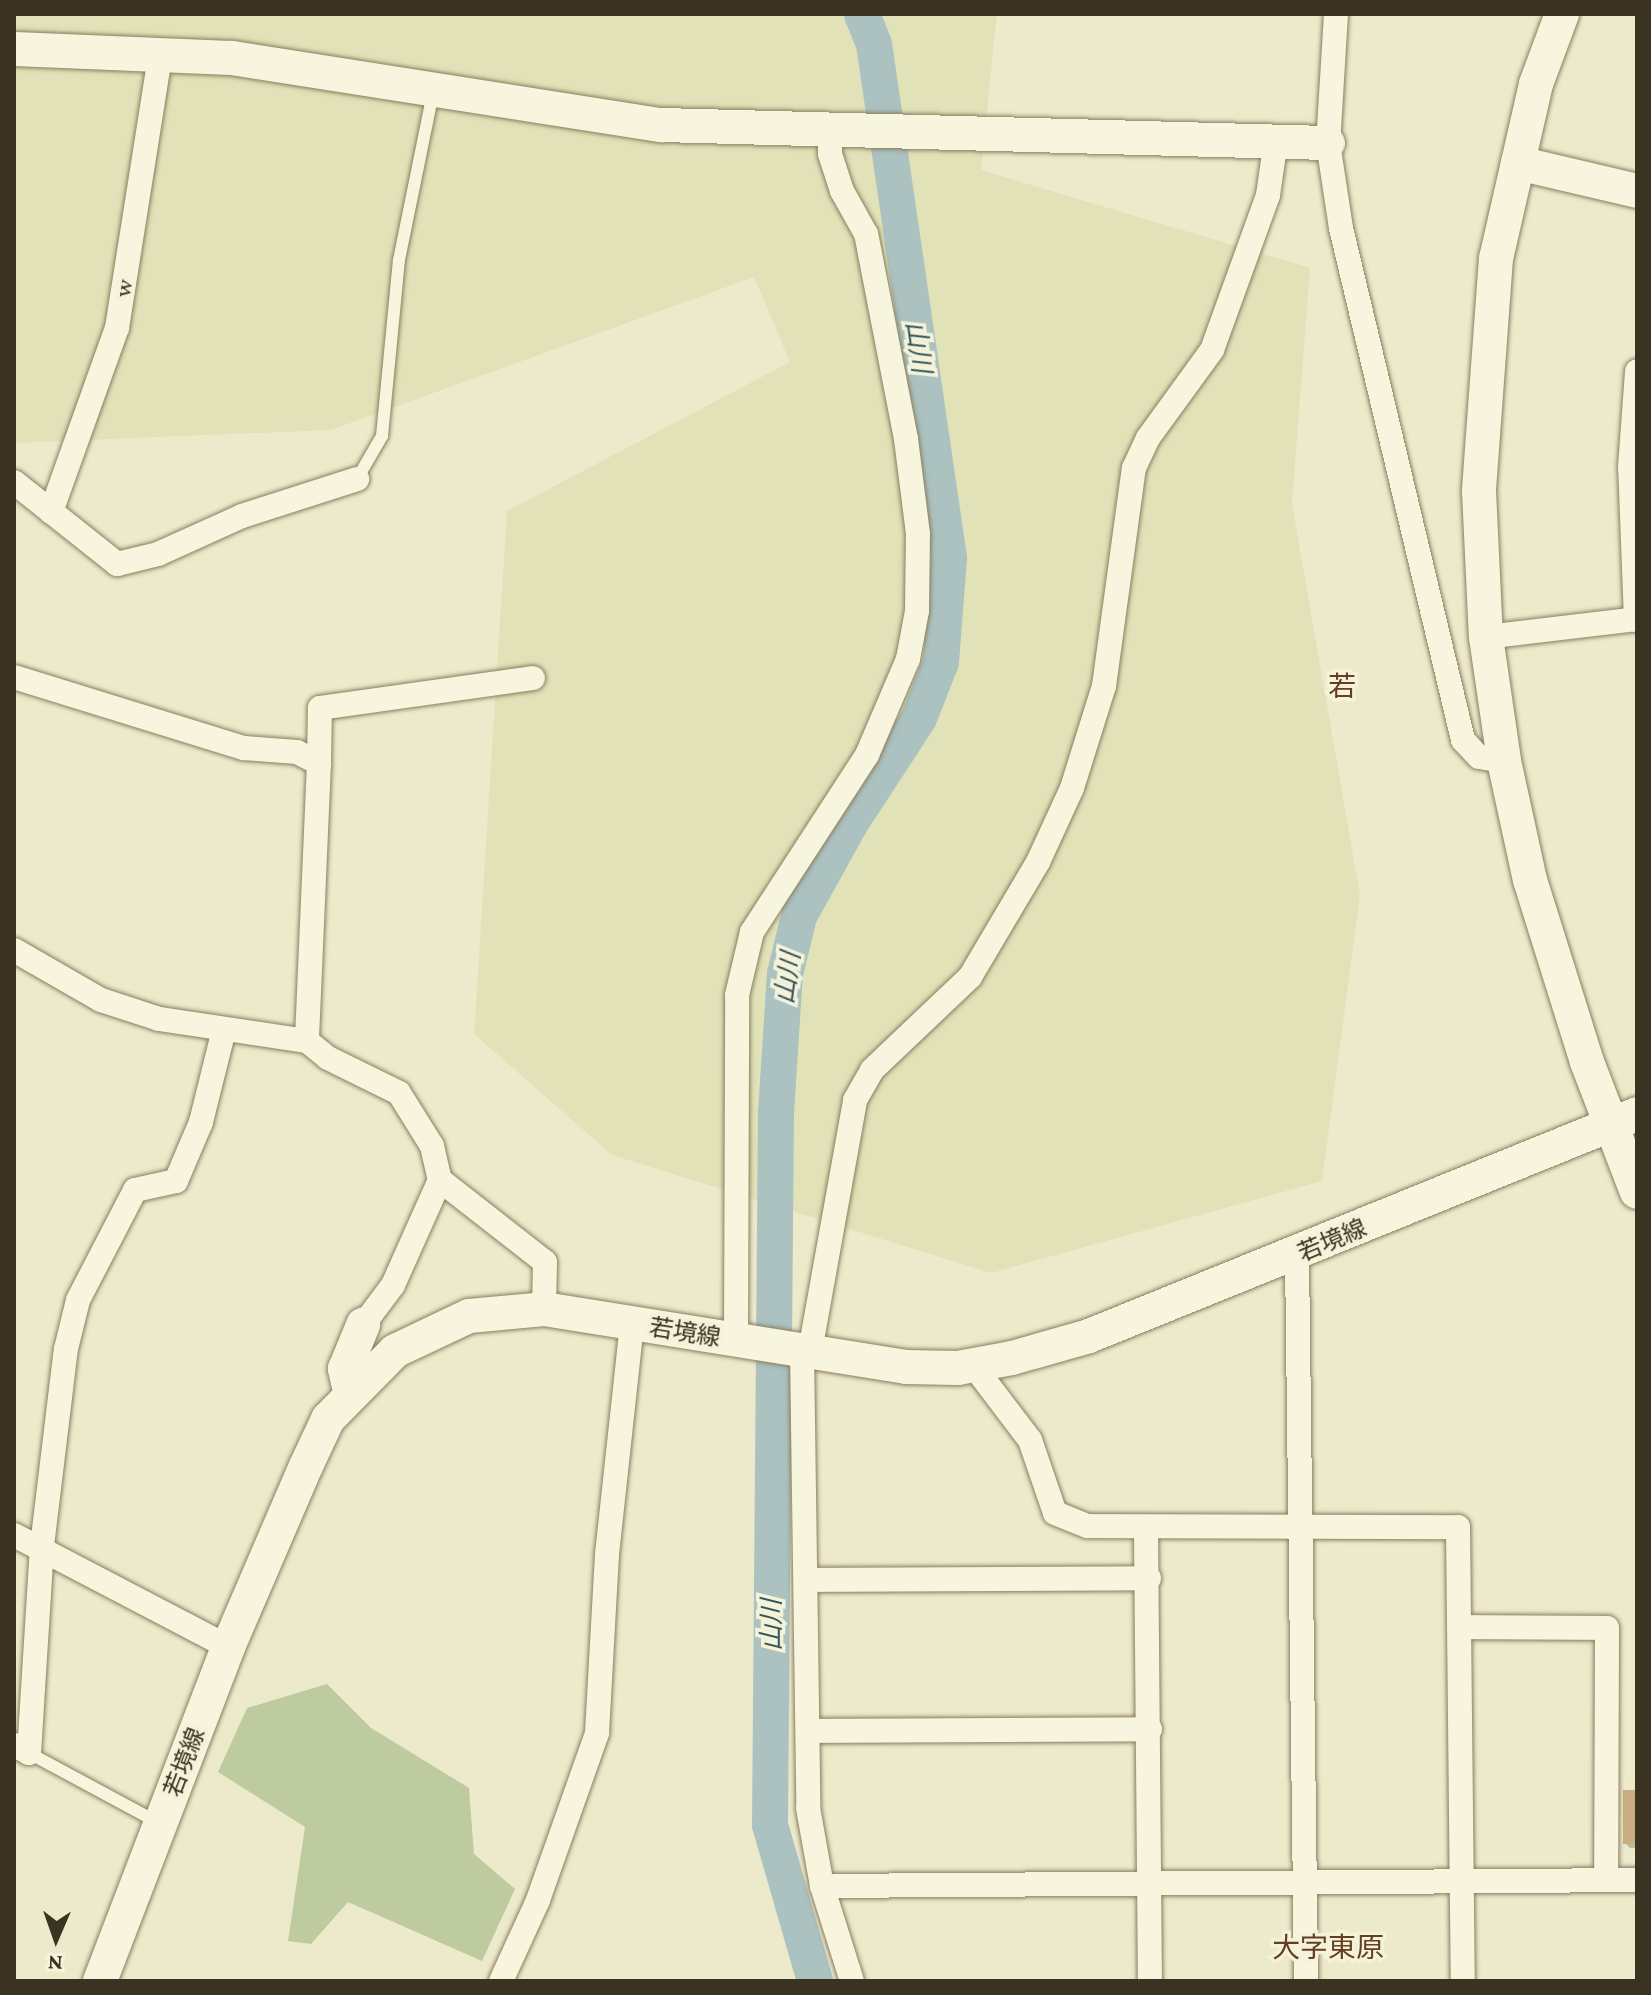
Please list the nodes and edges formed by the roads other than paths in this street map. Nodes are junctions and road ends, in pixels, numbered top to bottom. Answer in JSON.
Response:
{"nodes":[{"id":1,"x":1562,"y":14,"type":"edge"},
{"id":2,"x":1339,"y":16,"type":"edge"},
{"id":3,"x":14,"y":49,"type":"edge"},
{"id":4,"x":160,"y":55,"type":"junction"},
{"id":5,"x":434,"y":90,"type":"junction"},
{"id":6,"x":830,"y":130,"type":"junction"},
{"id":7,"x":1276,"y":140,"type":"junction"},
{"id":8,"x":1328,"y":143,"type":"junction"},
{"id":9,"x":1518,"y":163,"type":"junction"},
{"id":10,"x":1637,"y":191,"type":"edge"},
{"id":11,"x":1637,"y":371,"type":"edge"},
{"id":12,"x":357,"y":479,"type":"joint"},
{"id":13,"x":14,"y":482,"type":"edge"},
{"id":14,"x":51,"y":512,"type":"junction"},
{"id":15,"x":1636,"y":620,"type":"edge"},
{"id":16,"x":1486,"y":637,"type":"junction"},
{"id":17,"x":14,"y":677,"type":"edge"},
{"id":18,"x":533,"y":678,"type":"dead end"},
{"id":19,"x":1504,"y":761,"type":"junction"},
{"id":20,"x":319,"y":763,"type":"junction"},
{"id":21,"x":14,"y":950,"type":"edge"},
{"id":22,"x":224,"y":1030,"type":"junction"},
{"id":23,"x":307,"y":1041,"type":"junction"},
{"id":24,"x":1623,"y":1119,"type":"edge"},
{"id":25,"x":440,"y":1180,"type":"junction"},
{"id":26,"x":1637,"y":1192,"type":"edge"},
{"id":27,"x":1297,"y":1255,"type":"junction"},
{"id":28,"x":544,"y":1309,"type":"junction"},
{"id":29,"x":632,"y":1323,"type":"junction"},
{"id":30,"x":363,"y":1325,"type":"joint"},
{"id":31,"x":743,"y":1341,"type":"junction"},
{"id":32,"x":800,"y":1350,"type":"junction"},
{"id":33,"x":973,"y":1365,"type":"junction"},
{"id":34,"x":350,"y":1391,"type":"junction"},
{"id":35,"x":1301,"y":1527,"type":"junction"},
{"id":36,"x":1146,"y":1529,"type":"junction"},
{"id":37,"x":14,"y":1535,"type":"edge"},
{"id":38,"x":42,"y":1546,"type":"junction"},
{"id":39,"x":1149,"y":1578,"type":"junction"},
{"id":40,"x":806,"y":1580,"type":"junction"},
{"id":41,"x":1459,"y":1627,"type":"junction"},
{"id":42,"x":228,"y":1647,"type":"junction"},
{"id":43,"x":1150,"y":1729,"type":"junction"},
{"id":44,"x":808,"y":1731,"type":"junction"},
{"id":45,"x":22,"y":1749,"type":"edge"},
{"id":46,"x":160,"y":1823,"type":"junction"},
{"id":47,"x":1606,"y":1880,"type":"junction"},
{"id":48,"x":1637,"y":1880,"type":"edge"},
{"id":49,"x":1461,"y":1881,"type":"junction"},
{"id":50,"x":1305,"y":1882,"type":"junction"},
{"id":51,"x":1149,"y":1884,"type":"junction"},
{"id":52,"x":822,"y":1886,"type":"junction"},
{"id":53,"x":100,"y":1981,"type":"edge"},
{"id":54,"x":501,"y":1981,"type":"edge"},
{"id":55,"x":852,"y":1981,"type":"edge"},
{"id":56,"x":1150,"y":1981,"type":"edge"},
{"id":57,"x":1306,"y":1981,"type":"edge"},
{"id":58,"x":1463,"y":1981,"type":"edge"}],
"edges":[{"from":1,"to":9,"type":"street"},
{"from":2,"to":8,"type":"street"},
{"from":3,"to":4,"type":"street"},
{"from":4,"to":5,"type":"street"},
{"from":4,"to":14,"type":"street","name":"w"},
{"from":5,"to":6,"type":"street"},
{"from":5,"to":12,"type":"lane"},
{"from":6,"to":7,"type":"street"},
{"from":6,"to":31,"type":"street"},
{"from":7,"to":8,"type":"street"},
{"from":7,"to":32,"type":"street"},
{"from":8,"to":19,"type":"street"},
{"from":9,"to":10,"type":"street"},
{"from":9,"to":16,"type":"street"},
{"from":11,"to":15,"type":"street"},
{"from":12,"to":14,"type":"street"},
{"from":13,"to":14,"type":"street"},
{"from":15,"to":16,"type":"street"},
{"from":16,"to":19,"type":"street"},
{"from":17,"to":20,"type":"street"},
{"from":18,"to":20,"type":"street"},
{"from":19,"to":24,"type":"street"},
{"from":20,"to":23,"type":"street"},
{"from":21,"to":22,"type":"street"},
{"from":22,"to":23,"type":"street"},
{"from":22,"to":38,"type":"street"},
{"from":23,"to":25,"type":"street"},
{"from":24,"to":26,"type":"street"},
{"from":24,"to":27,"type":"street","name":"若境線"},
{"from":25,"to":28,"type":"street"},
{"from":25,"to":30,"type":"street"},
{"from":27,"to":33,"type":"street","name":"若境線"},
{"from":27,"to":35,"type":"street"},
{"from":28,"to":29,"type":"street","name":"若境線"},
{"from":28,"to":34,"type":"street","name":"若境線"},
{"from":29,"to":31,"type":"street","name":"若境線"},
{"from":29,"to":54,"type":"street"},
{"from":30,"to":34,"type":"street"},
{"from":31,"to":32,"type":"street","name":"若境線"},
{"from":32,"to":33,"type":"street","name":"若境線"},
{"from":32,"to":40,"type":"street"},
{"from":33,"to":36,"type":"street"},
{"from":34,"to":42,"type":"street","name":"若境線"},
{"from":35,"to":36,"type":"street"},
{"from":35,"to":41,"type":"street"},
{"from":35,"to":50,"type":"street"},
{"from":36,"to":39,"type":"street"},
{"from":37,"to":38,"type":"street"},
{"from":38,"to":42,"type":"street"},
{"from":38,"to":45,"type":"street"},
{"from":39,"to":40,"type":"street"},
{"from":39,"to":43,"type":"street"},
{"from":40,"to":44,"type":"street"},
{"from":41,"to":47,"type":"street"},
{"from":41,"to":49,"type":"street"},
{"from":42,"to":46,"type":"street","name":"若境線"},
{"from":43,"to":44,"type":"street"},
{"from":43,"to":51,"type":"street"},
{"from":44,"to":52,"type":"street"},
{"from":45,"to":46,"type":"lane"},
{"from":46,"to":53,"type":"street","name":"若境線"},
{"from":47,"to":48,"type":"street"},
{"from":47,"to":49,"type":"street"},
{"from":49,"to":50,"type":"street"},
{"from":49,"to":58,"type":"street"},
{"from":50,"to":51,"type":"street"},
{"from":50,"to":57,"type":"street"},
{"from":51,"to":52,"type":"street"},
{"from":51,"to":56,"type":"street"},
{"from":52,"to":55,"type":"street"}]}
